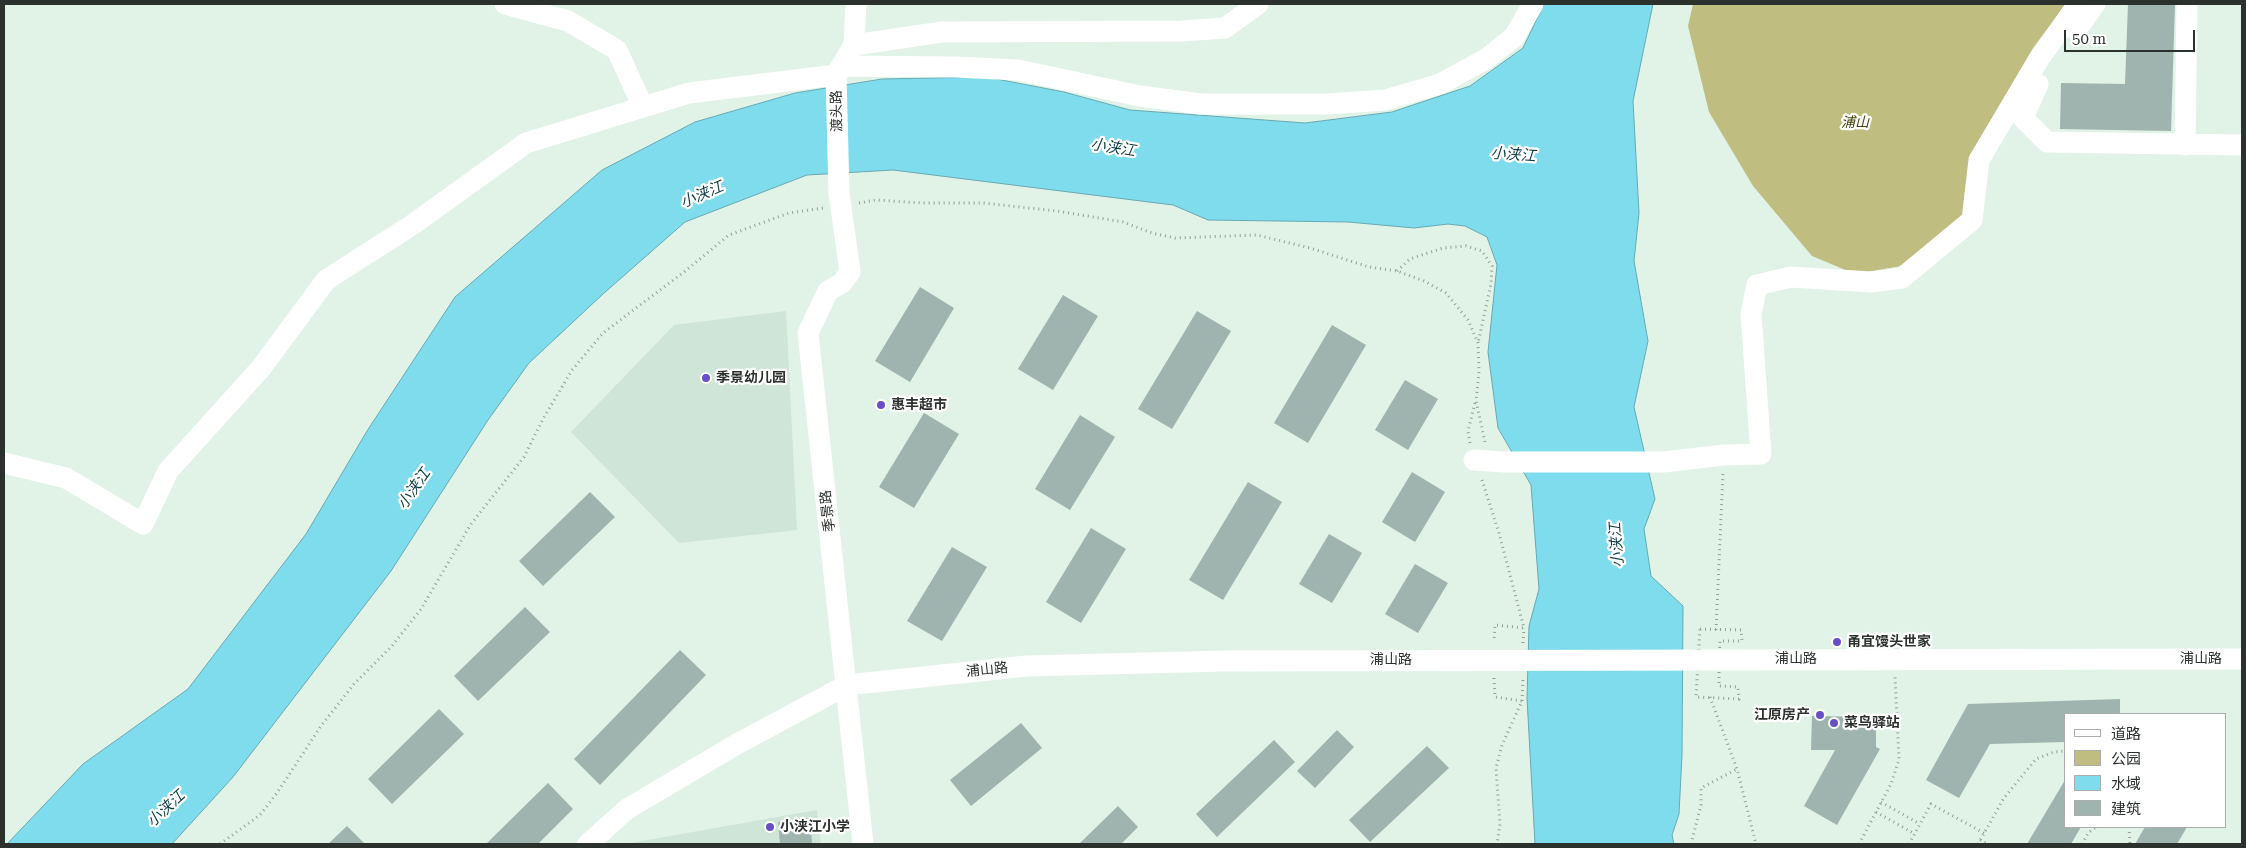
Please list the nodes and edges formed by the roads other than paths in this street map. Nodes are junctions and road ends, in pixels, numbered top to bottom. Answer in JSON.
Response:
{"nodes":[{"id":1,"x":505,"y":4,"type":"edge"},
{"id":2,"x":856,"y":4,"type":"edge"},
{"id":3,"x":1258,"y":4,"type":"edge"},
{"id":4,"x":1533,"y":4,"type":"edge"},
{"id":5,"x":2078,"y":4,"type":"edge"},
{"id":6,"x":2095,"y":4,"type":"edge"},
{"id":7,"x":2187,"y":4,"type":"edge"},
{"id":8,"x":854,"y":45,"type":"junction"},
{"id":9,"x":838,"y":70,"type":"junction"},
{"id":10,"x":643,"y":107,"type":"junction"},
{"id":11,"x":2184,"y":144,"type":"junction"},
{"id":12,"x":2242,"y":145,"type":"edge"},
{"id":13,"x":840,"y":199,"type":"joint"},
{"id":14,"x":1489,"y":461,"type":"road end"},
{"id":15,"x":4,"y":464,"type":"edge"},
{"id":16,"x":2242,"y":659,"type":"edge"},
{"id":17,"x":847,"y":685,"type":"junction"},
{"id":18,"x":588,"y":844,"type":"edge"},
{"id":19,"x":863,"y":844,"type":"edge"}],
"edges":[{"from":1,"to":10,"type":"street"},
{"from":2,"to":8,"type":"street"},
{"from":3,"to":8,"type":"street"},
{"from":4,"to":9,"type":"street"},
{"from":5,"to":14,"type":"street"},
{"from":6,"to":11,"type":"street"},
{"from":7,"to":11,"type":"street"},
{"from":8,"to":9,"type":"street"},
{"from":9,"to":10,"type":"street"},
{"from":9,"to":13,"type":"street","name":"渡头路"},
{"from":10,"to":15,"type":"street"},
{"from":11,"to":12,"type":"street"},
{"from":13,"to":17,"type":"street","name":"季景路"},
{"from":16,"to":17,"type":"street","name":"浦山路"},
{"from":17,"to":18,"type":"street","name":"浦山路"},
{"from":17,"to":19,"type":"street","name":"季景路"}]}
